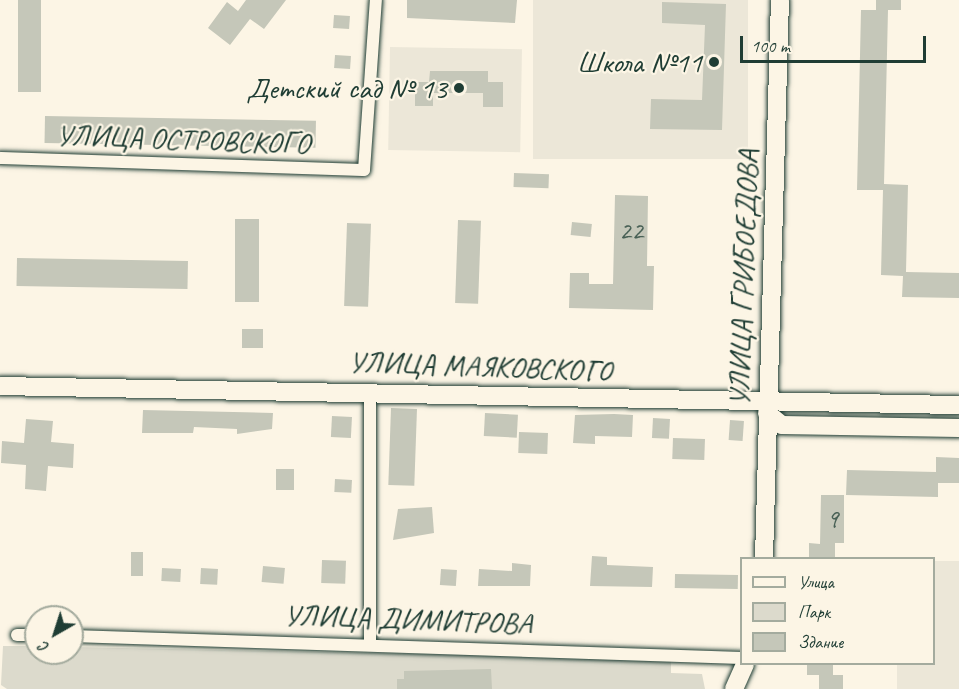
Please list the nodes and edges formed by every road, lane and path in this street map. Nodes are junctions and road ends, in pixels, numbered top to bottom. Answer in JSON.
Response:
{"nodes":[{"id":1,"x":376,"y":0,"type":"edge"},
{"id":2,"x":780,"y":0,"type":"edge"},
{"id":3,"x":0,"y":158,"type":"edge"},
{"id":4,"x":0,"y":386,"type":"edge"},
{"id":5,"x":370,"y":391,"type":"junction"},
{"id":6,"x":959,"y":405,"type":"edge"},
{"id":7,"x":767,"y":408,"type":"junction"},
{"id":8,"x":959,"y":428,"type":"edge"},
{"id":9,"x":764,"y":557,"type":"edge"},
{"id":10,"x":17,"y":635,"type":"dead end"},
{"id":11,"x":24,"y":635,"type":"edge"},
{"id":12,"x":84,"y":636,"type":"edge"},
{"id":13,"x":370,"y":642,"type":"junction"},
{"id":14,"x":740,"y":658,"type":"edge"},
{"id":15,"x":744,"y":665,"type":"edge"},
{"id":16,"x":734,"y":689,"type":"edge"}],
"edges":[{"from":1,"to":3,"type":"street","name":"УЛИЦА ОСТРОВСКОГО"},
{"from":2,"to":7,"type":"street","name":"УЛИЦА ГРИБОЕДОВА"},
{"from":4,"to":5,"type":"street","name":"УЛИЦА МАЯКОВСКОГО"},
{"from":5,"to":7,"type":"street","name":"УЛИЦА МАЯКОВСКОГО"},
{"from":5,"to":13,"type":"street"},
{"from":6,"to":7,"type":"street","name":"УЛИЦА МАЯКОВСКОГО"},
{"from":7,"to":8,"type":"street"},
{"from":7,"to":9,"type":"street","name":"УЛИЦА ГРИБОЕДОВА"},
{"from":10,"to":11,"type":"street"},
{"from":12,"to":13,"type":"street","name":"УЛИЦА ДИМИТРОВА"},
{"from":13,"to":14,"type":"street","name":"УЛИЦА ДИМИТРОВА"},
{"from":15,"to":16,"type":"street"}]}
